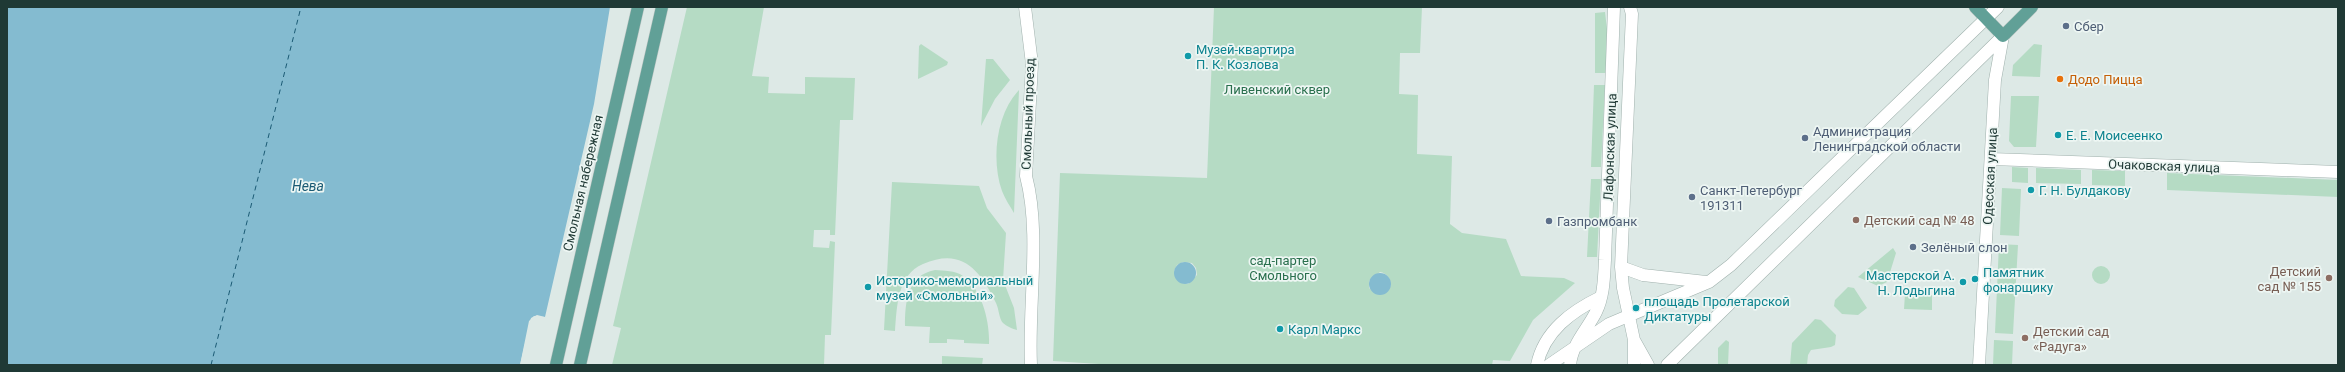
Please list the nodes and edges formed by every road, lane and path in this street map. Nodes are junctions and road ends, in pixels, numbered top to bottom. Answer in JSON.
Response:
{"nodes":[{"id":1,"x":638,"y":7,"type":"edge"},
{"id":2,"x":662,"y":7,"type":"edge"},
{"id":3,"x":1025,"y":7,"type":"edge"},
{"id":4,"x":1614,"y":7,"type":"edge"},
{"id":5,"x":1975,"y":7,"type":"edge"},
{"id":6,"x":1998,"y":7,"type":"edge"},
{"id":7,"x":2032,"y":7,"type":"edge"},
{"id":8,"x":1632,"y":9,"type":"edge"},
{"id":9,"x":1986,"y":18,"type":"junction"},
{"id":10,"x":2003,"y":36,"type":"junction"},
{"id":11,"x":1991,"y":159,"type":"junction"},
{"id":12,"x":2338,"y":172,"type":"edge"},
{"id":13,"x":1621,"y":267,"type":"junction"},
{"id":14,"x":1709,"y":282,"type":"junction"},
{"id":15,"x":1602,"y":292,"type":"junction"},
{"id":16,"x":1628,"y":315,"type":"junction"},
{"id":17,"x":1634,"y":340,"type":"junction"},
{"id":18,"x":1576,"y":345,"type":"junction"},
{"id":19,"x":556,"y":365,"type":"edge"},
{"id":20,"x":580,"y":365,"type":"edge"},
{"id":21,"x":1031,"y":365,"type":"edge"},
{"id":22,"x":1537,"y":365,"type":"edge"},
{"id":23,"x":1549,"y":365,"type":"edge"},
{"id":24,"x":1570,"y":365,"type":"edge"},
{"id":25,"x":1634,"y":365,"type":"edge"},
{"id":26,"x":1648,"y":365,"type":"edge"},
{"id":27,"x":1667,"y":365,"type":"edge"},
{"id":28,"x":1979,"y":365,"type":"edge"}],
"edges":[{"from":1,"to":19,"type":"main road","name":"Смольная набережная"},
{"from":2,"to":20,"type":"main road"},
{"from":3,"to":21,"type":"street","name":"Смольный проезд"},
{"from":4,"to":15,"type":"street","name":"Лафонская улица"},
{"from":5,"to":9,"type":"main road"},
{"from":6,"to":9,"type":"street"},
{"from":7,"to":10,"type":"main road"},
{"from":8,"to":13,"type":"street","name":"Лафонская улица"},
{"from":9,"to":10,"type":"main road"},
{"from":9,"to":14,"type":"street"},
{"from":10,"to":11,"type":"street","name":"Одесская улица"},
{"from":10,"to":27,"type":"street"},
{"from":11,"to":12,"type":"street","name":"Очаковская улица"},
{"from":11,"to":28,"type":"street","name":"Одесская улица"},
{"from":13,"to":14,"type":"street"},
{"from":13,"to":16,"type":"street"},
{"from":14,"to":16,"type":"street"},
{"from":15,"to":18,"type":"street"},
{"from":15,"to":22,"type":"street"},
{"from":16,"to":17,"type":"street"},
{"from":16,"to":18,"type":"street"},
{"from":17,"to":25,"type":"street"},
{"from":17,"to":26,"type":"street"},
{"from":18,"to":23,"type":"street"},
{"from":18,"to":24,"type":"street"}]}
